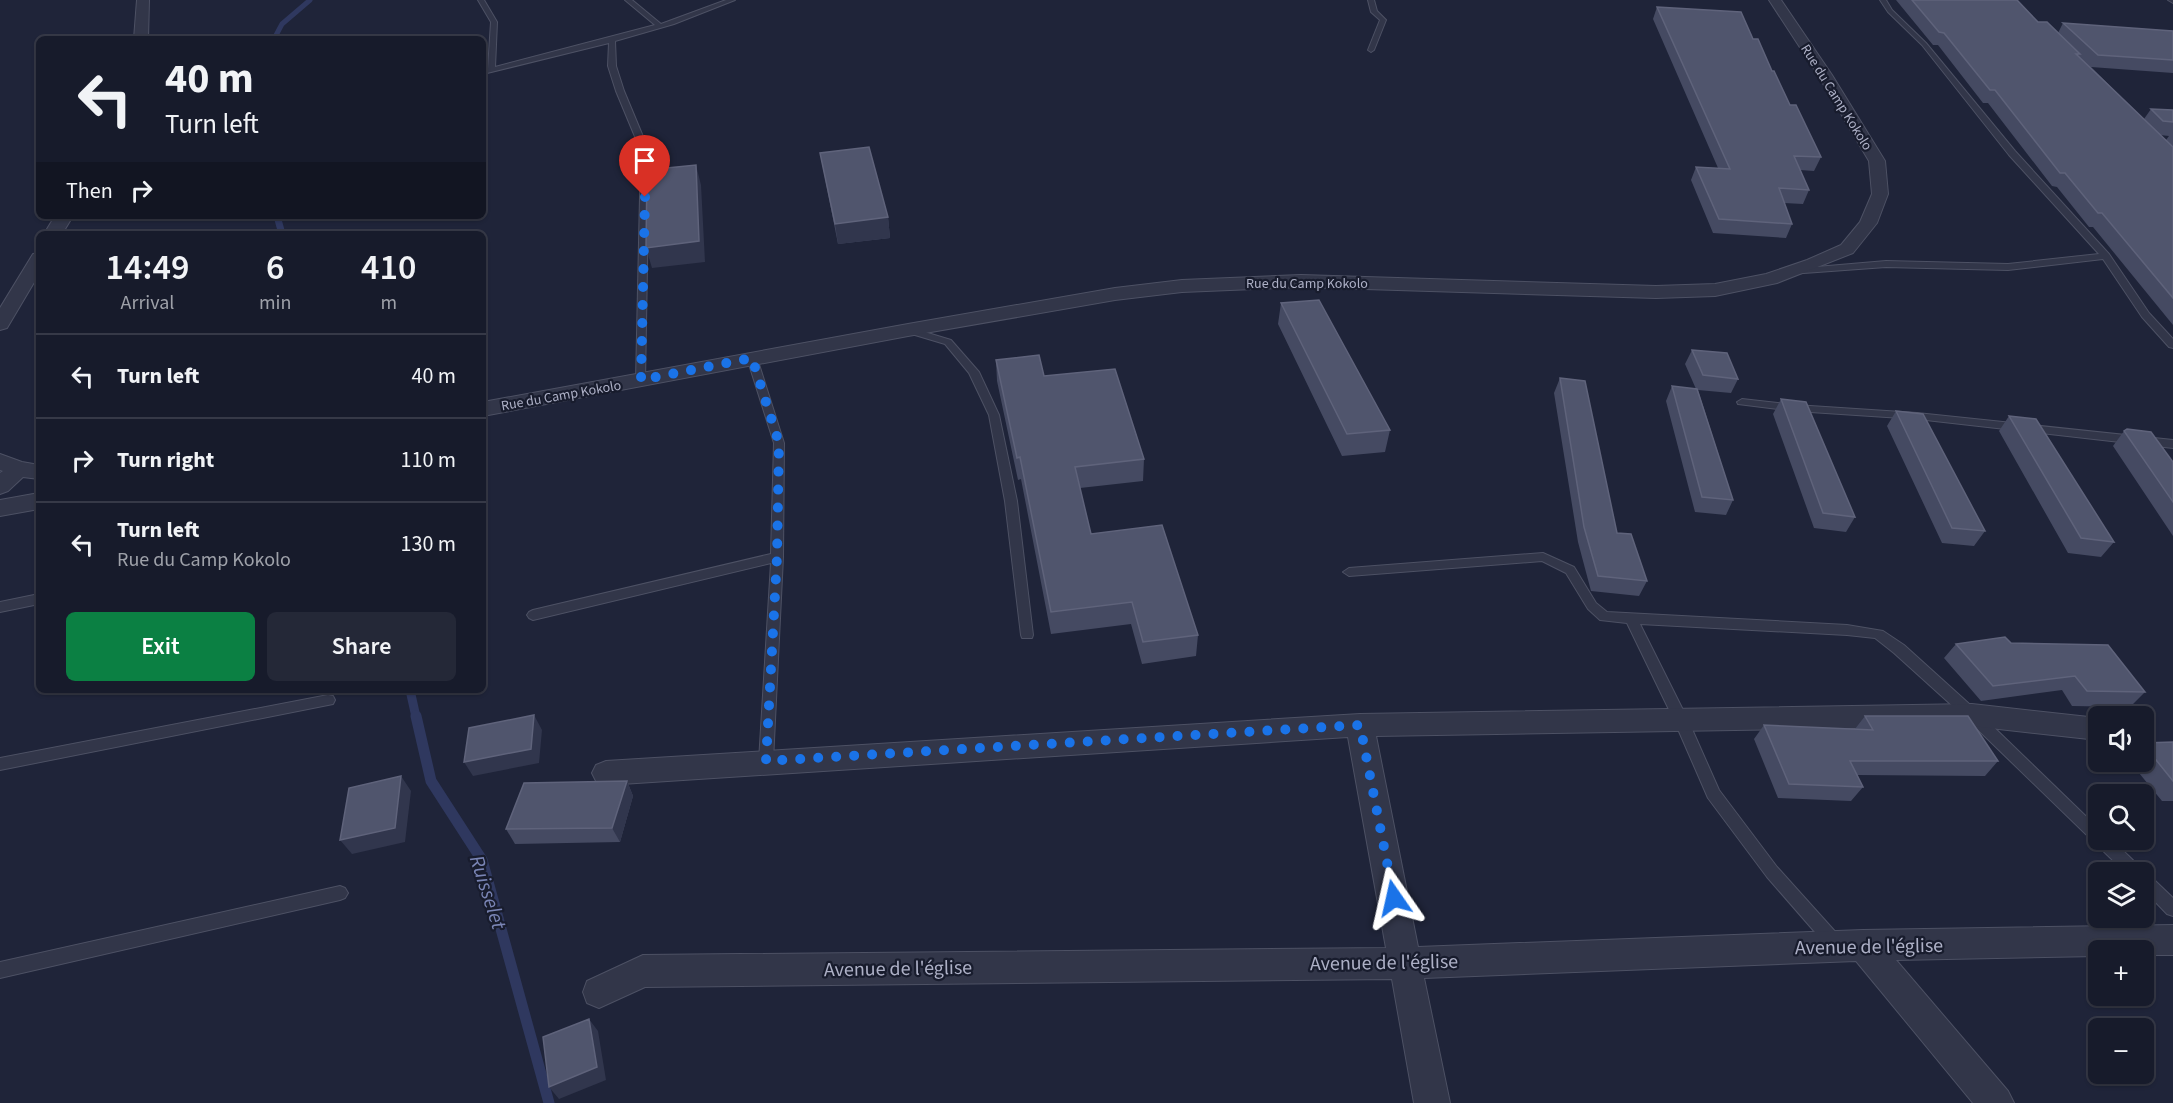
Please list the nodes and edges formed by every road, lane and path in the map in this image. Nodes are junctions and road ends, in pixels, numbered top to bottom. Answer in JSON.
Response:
{"nodes":[{"id":1,"x":143,"y":0,"type":"edge"},
{"id":2,"x":481,"y":0,"type":"edge"},
{"id":3,"x":628,"y":0,"type":"edge"},
{"id":4,"x":732,"y":0,"type":"edge"},
{"id":5,"x":1371,"y":0,"type":"edge"},
{"id":6,"x":1775,"y":0,"type":"edge"},
{"id":7,"x":1883,"y":0,"type":"edge"},
{"id":8,"x":659,"y":25,"type":"junction"},
{"id":9,"x":141,"y":36,"type":"edge"},
{"id":10,"x":612,"y":42,"type":"junction"},
{"id":11,"x":1371,"y":50,"type":"dead end"},
{"id":12,"x":487,"y":71,"type":"edge"},
{"id":13,"x":2106,"y":256,"type":"junction"},
{"id":14,"x":36,"y":263,"type":"edge"},
{"id":15,"x":1791,"y":272,"type":"junction"},
{"id":16,"x":0,"y":324,"type":"edge"},
{"id":17,"x":908,"y":330,"type":"junction"},
{"id":18,"x":2173,"y":345,"type":"edge"},
{"id":19,"x":752,"y":358,"type":"junction"},
{"id":20,"x":641,"y":380,"type":"junction"},
{"id":21,"x":1742,"y":402,"type":"dead end"},
{"id":22,"x":486,"y":409,"type":"edge"},
{"id":23,"x":2173,"y":444,"type":"edge"},
{"id":24,"x":19,"y":467,"type":"edge"},
{"id":25,"x":0,"y":486,"type":"edge"},
{"id":26,"x":36,"y":502,"type":"edge"},
{"id":27,"x":0,"y":508,"type":"edge"},
{"id":28,"x":777,"y":557,"type":"junction"},
{"id":29,"x":1348,"y":572,"type":"dead end"},
{"id":30,"x":36,"y":600,"type":"edge"},
{"id":31,"x":0,"y":606,"type":"edge"},
{"id":32,"x":532,"y":615,"type":"dead end"},
{"id":33,"x":1630,"y":617,"type":"junction"},
{"id":34,"x":1026,"y":635,"type":"dead end"},
{"id":35,"x":328,"y":700,"type":"dead end"},
{"id":36,"x":1972,"y":715,"type":"junction"},
{"id":37,"x":1681,"y":720,"type":"junction"},
{"id":38,"x":1360,"y":725,"type":"junction"},
{"id":39,"x":2088,"y":728,"type":"edge"},
{"id":40,"x":766,"y":761,"type":"junction"},
{"id":41,"x":0,"y":764,"type":"edge"},
{"id":42,"x":606,"y":773,"type":"dead end"},
{"id":43,"x":2088,"y":827,"type":"edge"},
{"id":44,"x":2112,"y":850,"type":"edge"},
{"id":45,"x":2125,"y":862,"type":"edge"},
{"id":46,"x":2154,"y":890,"type":"edge"},
{"id":47,"x":340,"y":893,"type":"dead end"},
{"id":48,"x":2173,"y":909,"type":"edge"},
{"id":49,"x":2173,"y":940,"type":"edge"},
{"id":50,"x":1850,"y":945,"type":"junction"},
{"id":51,"x":1406,"y":963,"type":"junction"},
{"id":52,"x":0,"y":970,"type":"edge"},
{"id":53,"x":599,"y":992,"type":"dead end"},
{"id":54,"x":1432,"y":1103,"type":"edge"},
{"id":55,"x":1996,"y":1103,"type":"edge"}],
"edges":[{"from":1,"to":9,"type":"street"},
{"from":2,"to":12,"type":"lane"},
{"from":3,"to":8,"type":"lane"},
{"from":4,"to":8,"type":"lane"},
{"from":5,"to":11,"type":"lane"},
{"from":6,"to":15,"type":"street","name":"Rue du Camp Kokolo"},
{"from":7,"to":13,"type":"lane"},
{"from":8,"to":10,"type":"lane"},
{"from":10,"to":12,"type":"lane"},
{"from":10,"to":20,"type":"lane"},
{"from":13,"to":15,"type":"lane"},
{"from":13,"to":18,"type":"lane"},
{"from":14,"to":16,"type":"street"},
{"from":15,"to":17,"type":"street","name":"Rue du Camp Kokolo"},
{"from":17,"to":19,"type":"street","name":"Rue du Camp Kokolo"},
{"from":17,"to":34,"type":"lane"},
{"from":19,"to":20,"type":"street","name":"Rue du Camp Kokolo"},
{"from":19,"to":28,"type":"lane"},
{"from":20,"to":22,"type":"street","name":"Rue du Camp Kokolo"},
{"from":21,"to":23,"type":"lane"},
{"from":24,"to":25,"type":"street"},
{"from":26,"to":27,"type":"street"},
{"from":28,"to":32,"type":"lane"},
{"from":28,"to":40,"type":"lane"},
{"from":29,"to":33,"type":"lane"},
{"from":30,"to":31,"type":"lane"},
{"from":33,"to":36,"type":"lane"},
{"from":33,"to":37,"type":"lane"},
{"from":35,"to":41,"type":"lane"},
{"from":36,"to":37,"type":"street"},
{"from":36,"to":39,"type":"street"},
{"from":36,"to":43,"type":"lane"},
{"from":37,"to":38,"type":"street"},
{"from":37,"to":50,"type":"lane"},
{"from":38,"to":40,"type":"street"},
{"from":38,"to":51,"type":"street"},
{"from":40,"to":42,"type":"street"},
{"from":44,"to":45,"type":"lane"},
{"from":46,"to":48,"type":"lane"},
{"from":47,"to":52,"type":"lane"},
{"from":49,"to":50,"type":"street","name":"Avenue de l'église"},
{"from":50,"to":51,"type":"street","name":"Avenue de l'église"},
{"from":50,"to":55,"type":"street"},
{"from":51,"to":53,"type":"street","name":"Avenue de l'église"},
{"from":51,"to":54,"type":"street"}]}
